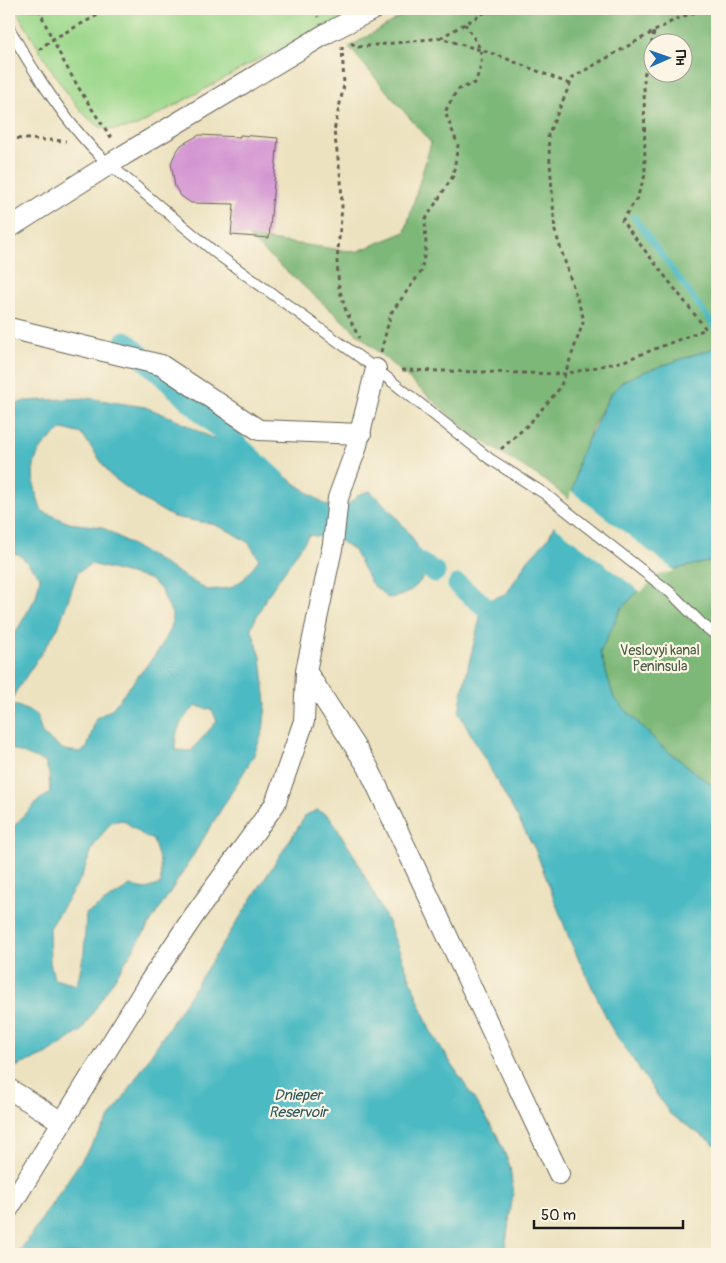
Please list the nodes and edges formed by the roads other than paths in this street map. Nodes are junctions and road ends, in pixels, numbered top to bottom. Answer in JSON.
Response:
{"nodes":[{"id":1,"x":374,"y":9,"type":"edge"},
{"id":2,"x":9,"y":28,"type":"edge"},
{"id":3,"x":117,"y":160,"type":"junction"},
{"id":4,"x":9,"y":228,"type":"edge"},
{"id":5,"x":9,"y":328,"type":"edge"},
{"id":6,"x":376,"y":369,"type":"junction"},
{"id":7,"x":361,"y":434,"type":"junction"},
{"id":8,"x":717,"y":636,"type":"edge"},
{"id":9,"x":306,"y":671,"type":"junction"},
{"id":10,"x":9,"y":1089,"type":"edge"},
{"id":11,"x":62,"y":1122,"type":"junction"},
{"id":12,"x":559,"y":1174,"type":"dead end"},
{"id":13,"x":9,"y":1208,"type":"edge"}],
"edges":[{"from":1,"to":3,"type":"street"},
{"from":2,"to":3,"type":"lane"},
{"from":3,"to":4,"type":"street"},
{"from":3,"to":6,"type":"lane"},
{"from":5,"to":7,"type":"street"},
{"from":6,"to":7,"type":"street"},
{"from":6,"to":8,"type":"lane"},
{"from":7,"to":9,"type":"street"},
{"from":9,"to":11,"type":"street"},
{"from":9,"to":12,"type":"street"},
{"from":10,"to":11,"type":"street"},
{"from":11,"to":13,"type":"street"}]}
